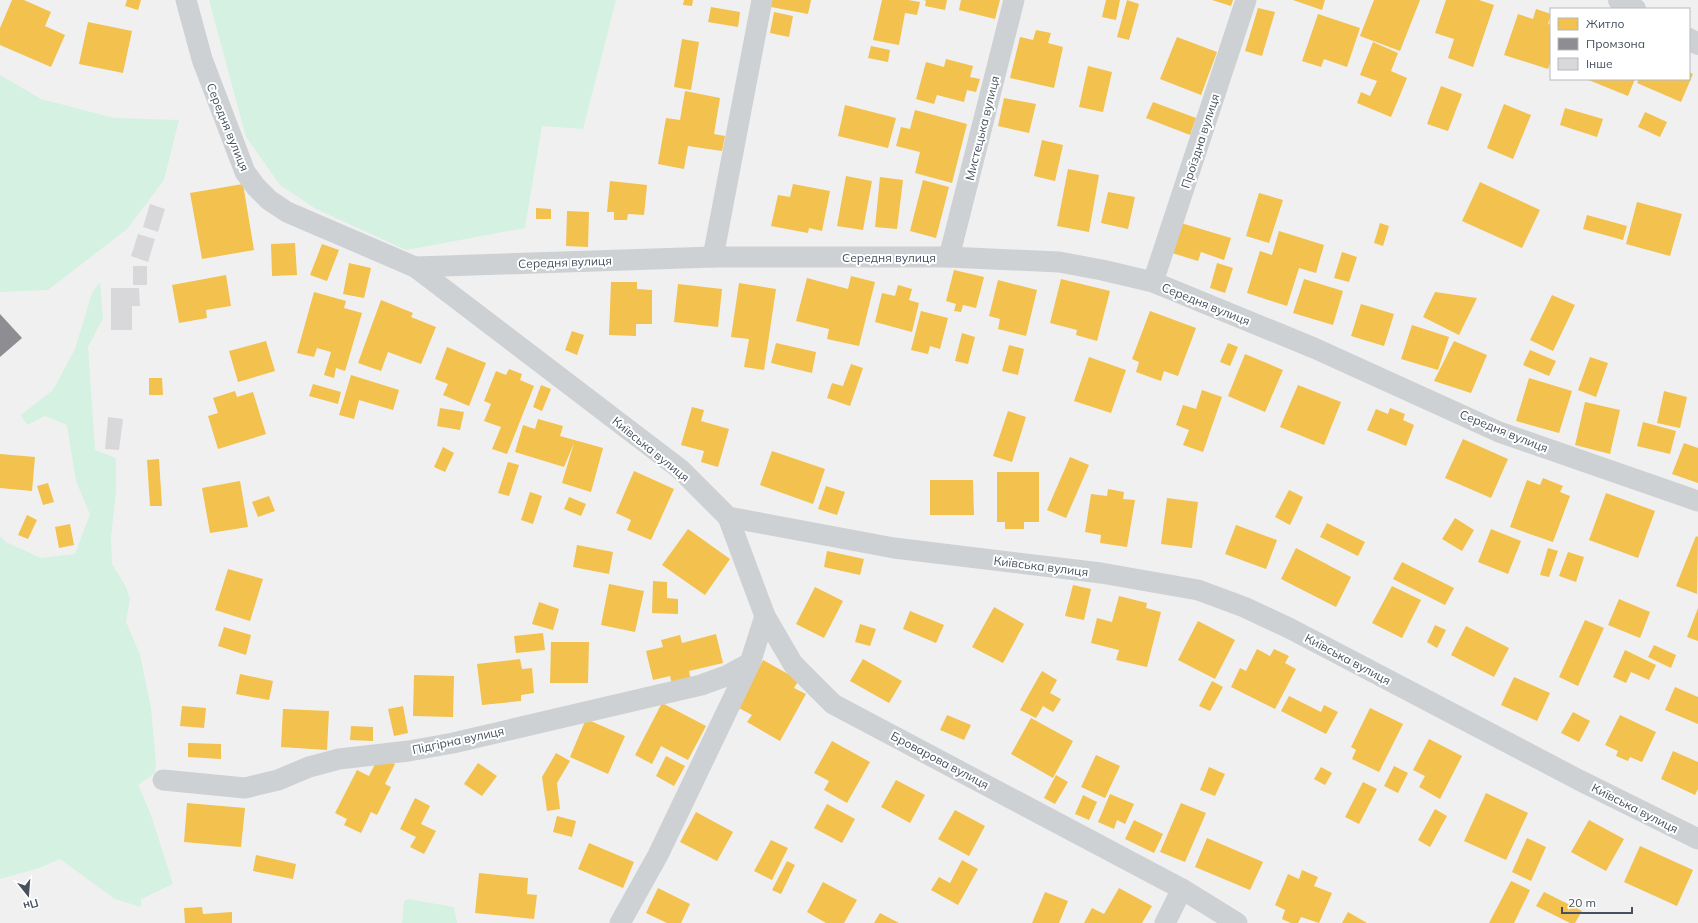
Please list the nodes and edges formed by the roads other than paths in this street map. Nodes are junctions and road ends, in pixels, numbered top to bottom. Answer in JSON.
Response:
{"nodes":[{"id":1,"x":186,"y":0,"type":"edge"},
{"id":2,"x":762,"y":0,"type":"edge"},
{"id":3,"x":1014,"y":0,"type":"edge"},
{"id":4,"x":1246,"y":0,"type":"edge"},
{"id":5,"x":1619,"y":0,"type":"edge"},
{"id":6,"x":1633,"y":8,"type":"edge"},
{"id":7,"x":713,"y":257,"type":"junction"},
{"id":8,"x":949,"y":257,"type":"junction"},
{"id":9,"x":415,"y":267,"type":"junction"},
{"id":10,"x":1152,"y":282,"type":"junction"},
{"id":11,"x":1698,"y":502,"type":"edge"},
{"id":12,"x":728,"y":517,"type":"junction"},
{"id":13,"x":765,"y":616,"type":"junction"},
{"id":14,"x":750,"y":663,"type":"junction"},
{"id":15,"x":163,"y":780,"type":"dead end"},
{"id":16,"x":1698,"y":839,"type":"edge"},
{"id":17,"x":1182,"y":889,"type":"junction"},
{"id":18,"x":620,"y":923,"type":"edge"},
{"id":19,"x":1165,"y":923,"type":"edge"},
{"id":20,"x":1237,"y":923,"type":"edge"}],
"edges":[{"from":1,"to":9,"type":"street","name":"Середня вулиця"},
{"from":2,"to":7,"type":"street"},
{"from":3,"to":8,"type":"street","name":"Мистецька вулиця"},
{"from":4,"to":10,"type":"street","name":"Проїздна вулиця"},
{"from":5,"to":6,"type":"street"},
{"from":7,"to":8,"type":"street","name":"Середня вулиця"},
{"from":7,"to":9,"type":"street","name":"Середня вулиця"},
{"from":8,"to":10,"type":"street","name":"Середня вулиця"},
{"from":9,"to":12,"type":"street","name":"Київська вулиця"},
{"from":10,"to":11,"type":"street","name":"Середня вулиця"},
{"from":12,"to":13,"type":"street","name":"Броварова вулиця"},
{"from":12,"to":16,"type":"street","name":"Київська вулиця"},
{"from":13,"to":14,"type":"street"},
{"from":13,"to":17,"type":"street","name":"Броварова вулиця"},
{"from":14,"to":15,"type":"street","name":"Підгірна вулиця"},
{"from":14,"to":18,"type":"street"},
{"from":17,"to":19,"type":"street"},
{"from":17,"to":20,"type":"street","name":"Броварова вулиця"}]}
